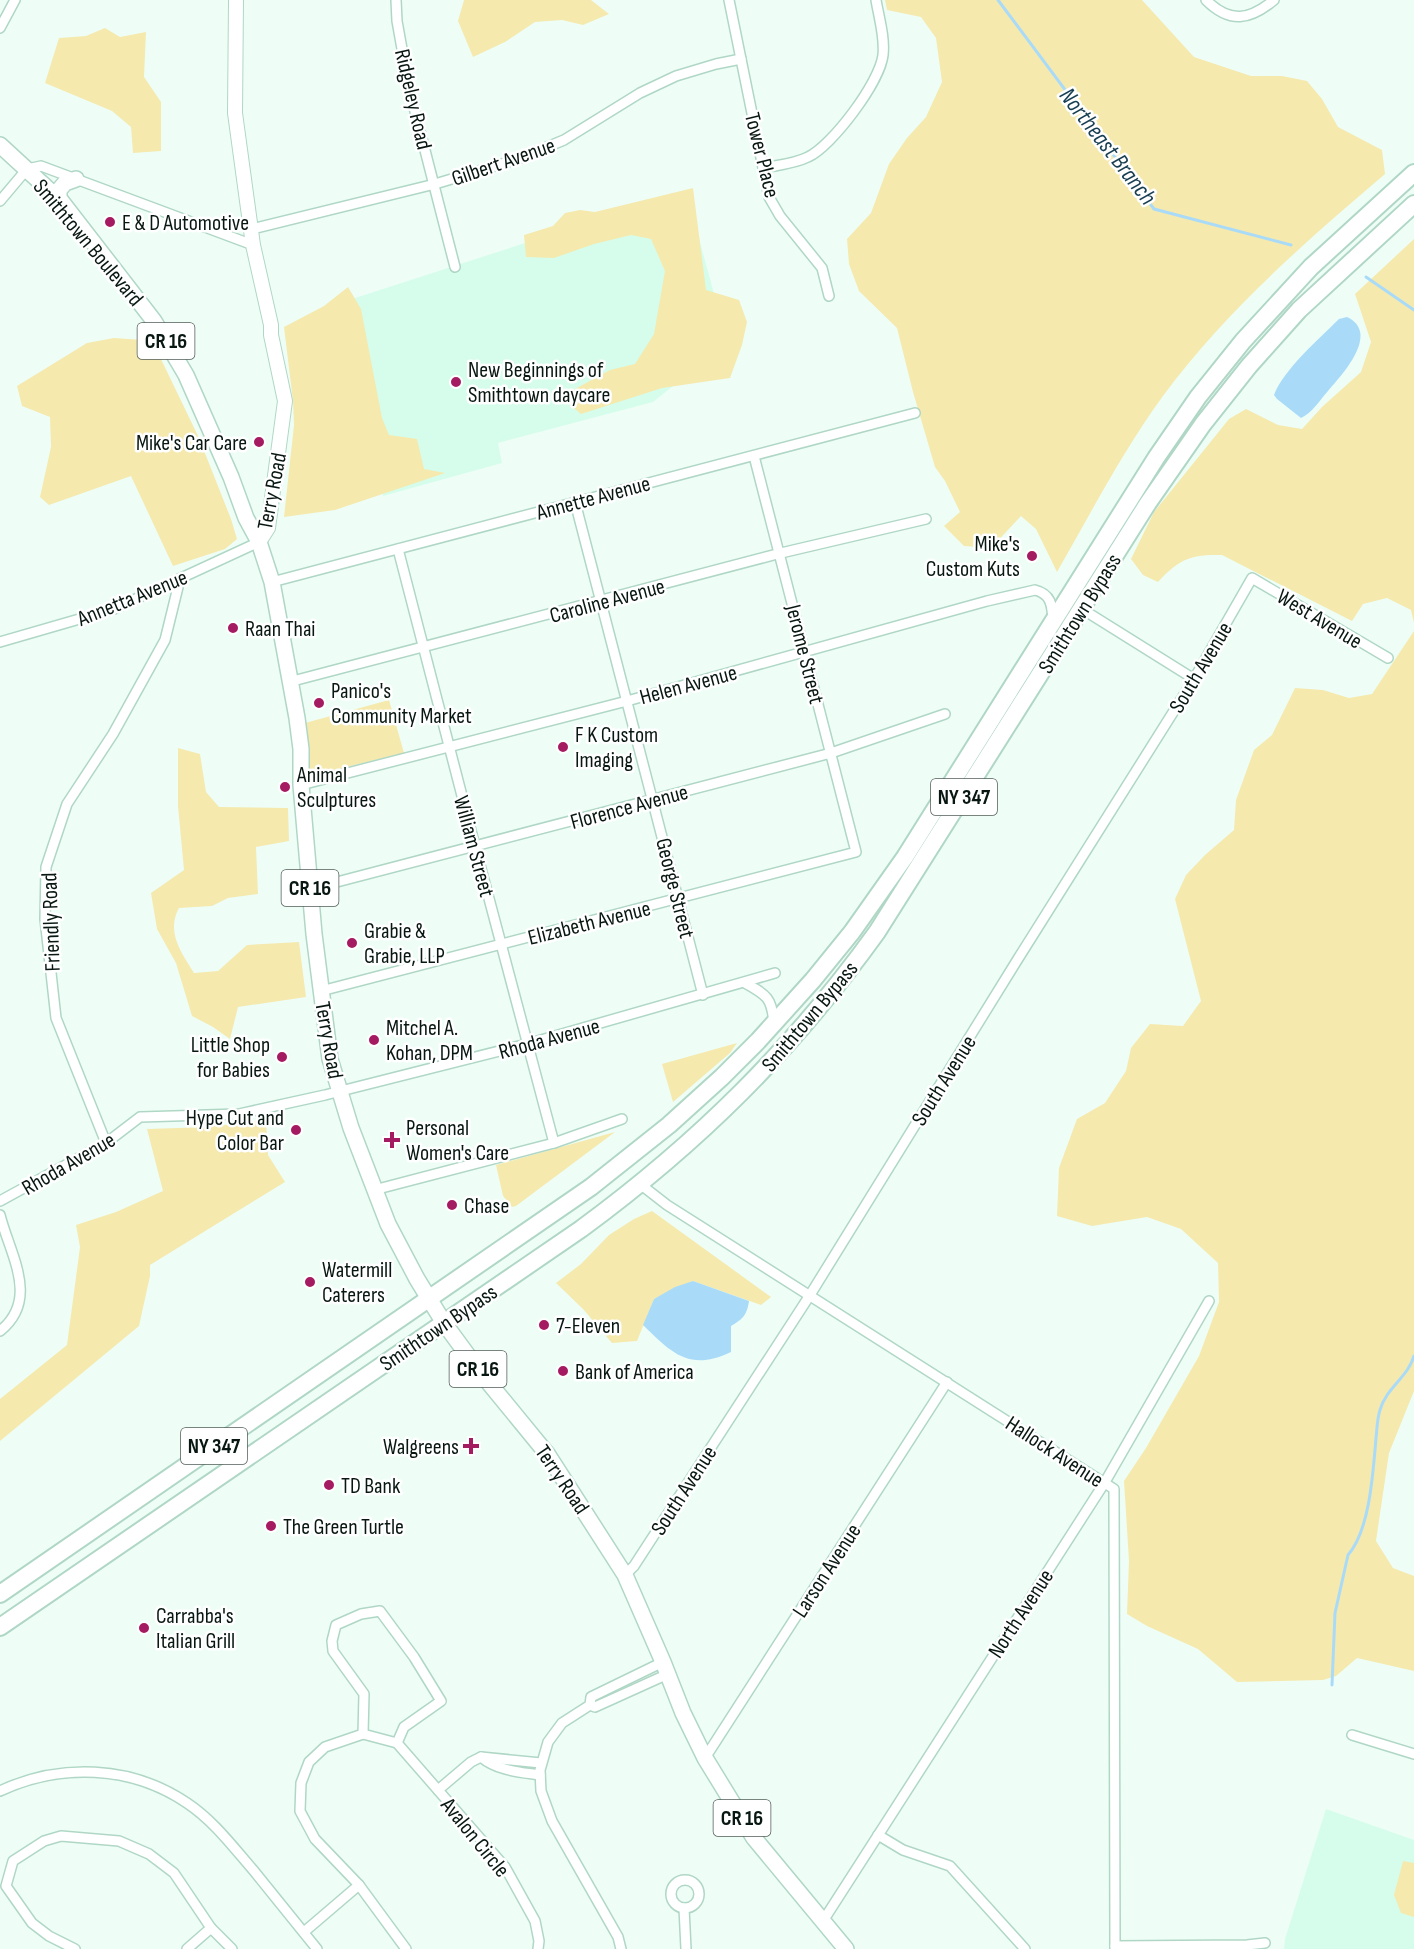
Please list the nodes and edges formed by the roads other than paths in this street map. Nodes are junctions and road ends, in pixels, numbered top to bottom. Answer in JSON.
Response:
{"nodes":[{"id":1,"x":15,"y":0,"type":"edge"},
{"id":2,"x":236,"y":0,"type":"edge"},
{"id":3,"x":396,"y":0,"type":"edge"},
{"id":4,"x":729,"y":0,"type":"edge"},
{"id":5,"x":876,"y":0,"type":"edge"},
{"id":6,"x":1206,"y":0,"type":"edge"},
{"id":7,"x":1274,"y":0,"type":"edge"},
{"id":8,"x":0,"y":28,"type":"edge"},
{"id":9,"x":741,"y":60,"type":"junction"},
{"id":10,"x":0,"y":145,"type":"edge"},
{"id":11,"x":763,"y":168,"type":"junction"},
{"id":12,"x":27,"y":169,"type":"junction"},
{"id":13,"x":1414,"y":173,"type":"edge"},
{"id":14,"x":76,"y":179,"type":"junction"},
{"id":15,"x":435,"y":184,"type":"junction"},
{"id":16,"x":59,"y":200,"type":"junction"},
{"id":17,"x":0,"y":201,"type":"edge"},
{"id":18,"x":1414,"y":204,"type":"edge"},
{"id":19,"x":252,"y":229,"type":"junction"},
{"id":20,"x":253,"y":245,"type":"junction"},
{"id":21,"x":455,"y":267,"type":"dead end"},
{"id":22,"x":829,"y":296,"type":"dead end"},
{"id":23,"x":915,"y":412,"type":"dead end"},
{"id":24,"x":754,"y":456,"type":"junction"},
{"id":25,"x":575,"y":502,"type":"junction"},
{"id":26,"x":926,"y":519,"type":"dead end"},
{"id":27,"x":259,"y":542,"type":"junction"},
{"id":28,"x":398,"y":549,"type":"junction"},
{"id":29,"x":781,"y":553,"type":"junction"},
{"id":30,"x":1252,"y":578,"type":"joint"},
{"id":31,"x":180,"y":579,"type":"junction"},
{"id":32,"x":272,"y":582,"type":"junction"},
{"id":33,"x":601,"y":602,"type":"junction"},
{"id":34,"x":1082,"y":609,"type":"junction"},
{"id":35,"x":1053,"y":622,"type":"junction"},
{"id":36,"x":0,"y":642,"type":"edge"},
{"id":37,"x":423,"y":648,"type":"junction"},
{"id":38,"x":806,"y":652,"type":"junction"},
{"id":39,"x":1388,"y":658,"type":"dead end"},
{"id":40,"x":1194,"y":679,"type":"junction"},
{"id":41,"x":289,"y":682,"type":"junction"},
{"id":42,"x":627,"y":701,"type":"junction"},
{"id":43,"x":945,"y":714,"type":"dead end"},
{"id":44,"x":449,"y":746,"type":"junction"},
{"id":45,"x":831,"y":753,"type":"junction"},
{"id":46,"x":301,"y":785,"type":"junction"},
{"id":47,"x":653,"y":799,"type":"junction"},
{"id":48,"x":475,"y":846,"type":"junction"},
{"id":49,"x":856,"y":852,"type":"joint"},
{"id":50,"x":310,"y":889,"type":"junction"},
{"id":51,"x":679,"y":899,"type":"junction"},
{"id":52,"x":501,"y":944,"type":"junction"},
{"id":53,"x":775,"y":973,"type":"dead end"},
{"id":54,"x":745,"y":983,"type":"junction"},
{"id":55,"x":321,"y":991,"type":"junction"},
{"id":56,"x":703,"y":995,"type":"junction"},
{"id":57,"x":774,"y":1024,"type":"junction"},
{"id":58,"x":527,"y":1044,"type":"junction"},
{"id":59,"x":339,"y":1092,"type":"junction"},
{"id":60,"x":622,"y":1119,"type":"dead end"},
{"id":61,"x":106,"y":1143,"type":"junction"},
{"id":62,"x":554,"y":1143,"type":"junction"},
{"id":63,"x":640,"y":1184,"type":"junction"},
{"id":64,"x":374,"y":1191,"type":"junction"},
{"id":65,"x":0,"y":1201,"type":"edge"},
{"id":66,"x":0,"y":1215,"type":"edge"},
{"id":67,"x":810,"y":1295,"type":"junction"},
{"id":68,"x":429,"y":1299,"type":"junction"},
{"id":69,"x":1209,"y":1301,"type":"dead end"},
{"id":70,"x":444,"y":1323,"type":"junction"},
{"id":71,"x":0,"y":1331,"type":"edge"},
{"id":72,"x":947,"y":1382,"type":"junction"},
{"id":73,"x":1105,"y":1482,"type":"junction"},
{"id":74,"x":625,"y":1575,"type":"junction"},
{"id":75,"x":0,"y":1594,"type":"edge"},
{"id":76,"x":0,"y":1627,"type":"edge"},
{"id":77,"x":665,"y":1668,"type":"junction"},
{"id":78,"x":363,"y":1734,"type":"junction"},
{"id":79,"x":1352,"y":1735,"type":"dead end"},
{"id":80,"x":397,"y":1743,"type":"junction"},
{"id":81,"x":1414,"y":1754,"type":"edge"},
{"id":82,"x":481,"y":1757,"type":"junction"},
{"id":83,"x":705,"y":1758,"type":"junction"},
{"id":84,"x":541,"y":1763,"type":"junction"},
{"id":85,"x":540,"y":1775,"type":"junction"},
{"id":86,"x":438,"y":1790,"type":"junction"},
{"id":87,"x":0,"y":1791,"type":"edge"},
{"id":88,"x":878,"y":1835,"type":"junction"},
{"id":89,"x":359,"y":1886,"type":"junction"},
{"id":90,"x":684,"y":1908,"type":"dead end"},
{"id":91,"x":823,"y":1921,"type":"junction"},
{"id":92,"x":211,"y":1928,"type":"junction"},
{"id":93,"x":304,"y":1932,"type":"junction"},
{"id":94,"x":1265,"y":1942,"type":"dead end"},
{"id":95,"x":1115,"y":1948,"type":"edge"},
{"id":96,"x":75,"y":1949,"type":"edge"},
{"id":97,"x":187,"y":1949,"type":"edge"},
{"id":98,"x":232,"y":1949,"type":"edge"},
{"id":99,"x":317,"y":1949,"type":"edge"},
{"id":100,"x":406,"y":1949,"type":"edge"},
{"id":101,"x":538,"y":1949,"type":"edge"},
{"id":102,"x":621,"y":1949,"type":"edge"},
{"id":103,"x":686,"y":1949,"type":"edge"},
{"id":104,"x":846,"y":1949,"type":"edge"},
{"id":105,"x":1025,"y":1949,"type":"edge"}],
"edges":[{"from":1,"to":8,"type":"street"},
{"from":2,"to":19,"type":"street","name":"Terry Road"},
{"from":3,"to":15,"type":"street","name":"Ridgeley Road"},
{"from":4,"to":9,"type":"street","name":"Tower Place"},
{"from":5,"to":11,"type":"street"},
{"from":6,"to":7,"type":"street"},
{"from":9,"to":11,"type":"street","name":"Tower Place"},
{"from":9,"to":15,"type":"street","name":"Gilbert Avenue"},
{"from":10,"to":12,"type":"main road","name":"Smithtown Boulevard","number":"CR 16"},
{"from":11,"to":22,"type":"street","name":"Tower Place"},
{"from":12,"to":14,"type":"street"},
{"from":12,"to":16,"type":"main road","name":"Smithtown Boulevard","number":"CR 16"},
{"from":12,"to":17,"type":"street"},
{"from":13,"to":35,"type":"highway","name":"Smithtown Bypass","number":"NY 347"},
{"from":14,"to":16,"type":"main road"},
{"from":14,"to":20,"type":"street"},
{"from":15,"to":19,"type":"street","name":"Gilbert Avenue"},
{"from":15,"to":21,"type":"street","name":"Ridgeley Road"},
{"from":16,"to":27,"type":"main road","name":"Smithtown Boulevard","number":"CR 16"},
{"from":18,"to":34,"type":"highway","name":"Smithtown Bypass","number":"NY 347"},
{"from":19,"to":20,"type":"street","name":"Terry Road"},
{"from":20,"to":27,"type":"street","name":"Terry Road"},
{"from":23,"to":24,"type":"street","name":"Annette Avenue"},
{"from":24,"to":25,"type":"street","name":"Annette Avenue"},
{"from":24,"to":29,"type":"street","name":"Jerome Street"},
{"from":25,"to":28,"type":"street","name":"Annette Avenue"},
{"from":25,"to":33,"type":"street","name":"George Street"},
{"from":26,"to":29,"type":"street","name":"Caroline Avenue"},
{"from":27,"to":31,"type":"street","name":"Annetta Avenue"},
{"from":27,"to":32,"type":"main road","name":"Terry Road","number":"CR 16"},
{"from":28,"to":32,"type":"street","name":"Annette Avenue"},
{"from":28,"to":37,"type":"street","name":"William Street"},
{"from":29,"to":33,"type":"street","name":"Caroline Avenue"},
{"from":29,"to":38,"type":"street","name":"Jerome Street"},
{"from":30,"to":39,"type":"street","name":"West Avenue"},
{"from":30,"to":40,"type":"street","name":"South Avenue"},
{"from":31,"to":36,"type":"street","name":"Annetta Avenue"},
{"from":31,"to":61,"type":"street","name":"Friendly Road"},
{"from":32,"to":41,"type":"main road","name":"Terry Road","number":"CR 16"},
{"from":33,"to":37,"type":"street","name":"Caroline Avenue"},
{"from":33,"to":42,"type":"street","name":"George Street"},
{"from":34,"to":40,"type":"street"},
{"from":34,"to":63,"type":"highway","name":"Smithtown Bypass","number":"NY 347"},
{"from":35,"to":38,"type":"street","name":"Helen Avenue"},
{"from":35,"to":57,"type":"highway","name":"Smithtown Bypass","number":"NY 347"},
{"from":37,"to":41,"type":"street","name":"Caroline Avenue"},
{"from":37,"to":44,"type":"street","name":"William Street"},
{"from":38,"to":42,"type":"street","name":"Helen Avenue"},
{"from":38,"to":45,"type":"street","name":"Jerome Street"},
{"from":40,"to":67,"type":"street","name":"South Avenue"},
{"from":41,"to":46,"type":"main road","name":"Terry Road","number":"CR 16"},
{"from":42,"to":44,"type":"street","name":"Helen Avenue"},
{"from":42,"to":47,"type":"street","name":"George Street"},
{"from":43,"to":45,"type":"street","name":"Florence Avenue"},
{"from":44,"to":46,"type":"street","name":"Helen Avenue"},
{"from":44,"to":48,"type":"street","name":"William Street"},
{"from":45,"to":47,"type":"street","name":"Florence Avenue"},
{"from":45,"to":49,"type":"street","name":"Jerome Street"},
{"from":46,"to":50,"type":"main road","name":"Terry Road","number":"CR 16"},
{"from":47,"to":48,"type":"street","name":"Florence Avenue"},
{"from":47,"to":51,"type":"street","name":"George Street"},
{"from":48,"to":50,"type":"street","name":"Florence Avenue"},
{"from":48,"to":52,"type":"street","name":"William Street"},
{"from":49,"to":51,"type":"street","name":"Elizabeth Avenue"},
{"from":50,"to":55,"type":"main road","name":"Terry Road","number":"CR 16"},
{"from":51,"to":52,"type":"street","name":"Elizabeth Avenue"},
{"from":51,"to":56,"type":"street","name":"George Street"},
{"from":52,"to":55,"type":"street","name":"Elizabeth Avenue"},
{"from":52,"to":58,"type":"street","name":"William Street"},
{"from":53,"to":54,"type":"street","name":"Rhoda Avenue"},
{"from":54,"to":56,"type":"street","name":"Rhoda Avenue"},
{"from":54,"to":57,"type":"street"},
{"from":55,"to":59,"type":"main road","name":"Terry Road","number":"CR 16"},
{"from":56,"to":58,"type":"street","name":"Rhoda Avenue"},
{"from":57,"to":68,"type":"highway","name":"Smithtown Bypass","number":"NY 347"},
{"from":58,"to":59,"type":"street","name":"Rhoda Avenue"},
{"from":58,"to":62,"type":"street","name":"William Street"},
{"from":59,"to":61,"type":"street","name":"Rhoda Avenue"},
{"from":59,"to":64,"type":"main road","name":"Terry Road","number":"CR 16"},
{"from":60,"to":62,"type":"street"},
{"from":61,"to":65,"type":"street","name":"Rhoda Avenue"},
{"from":62,"to":64,"type":"street"},
{"from":63,"to":67,"type":"street","name":"Hallock Avenue"},
{"from":63,"to":70,"type":"highway","name":"Smithtown Bypass","number":"NY 347"},
{"from":64,"to":68,"type":"main road","name":"Terry Road","number":"CR 16"},
{"from":66,"to":71,"type":"street"},
{"from":67,"to":72,"type":"street","name":"Hallock Avenue"},
{"from":67,"to":74,"type":"street","name":"South Avenue"},
{"from":68,"to":70,"type":"main road","name":"Terry Road","number":"CR 16"},
{"from":68,"to":75,"type":"highway","name":"Smithtown Bypass","number":"NY 347"},
{"from":69,"to":73,"type":"street","name":"North Avenue"},
{"from":70,"to":74,"type":"main road","name":"Terry Road","number":"CR 16"},
{"from":70,"to":76,"type":"highway","name":"Smithtown Bypass","number":"NY 347"},
{"from":72,"to":73,"type":"street","name":"Hallock Avenue"},
{"from":72,"to":83,"type":"street","name":"Larson Avenue"},
{"from":73,"to":88,"type":"street","name":"North Avenue"},
{"from":73,"to":95,"type":"street","name":"Hallock Avenue"},
{"from":74,"to":77,"type":"main road","name":"Terry Road","number":"CR 16"},
{"from":77,"to":83,"type":"main road","name":"Terry Road","number":"CR 16"},
{"from":77,"to":84,"type":"street"},
{"from":78,"to":80,"type":"street"},
{"from":78,"to":80,"type":"street"},
{"from":78,"to":89,"type":"street"},
{"from":79,"to":81,"type":"street"},
{"from":80,"to":86,"type":"street","name":"Avalon Circle"},
{"from":82,"to":84,"type":"street"},
{"from":82,"to":85,"type":"street"},
{"from":82,"to":86,"type":"street","name":"Avalon Circle"},
{"from":83,"to":91,"type":"main road","name":"Terry Road","number":"CR 16"},
{"from":84,"to":85,"type":"street"},
{"from":85,"to":102,"type":"street"},
{"from":86,"to":101,"type":"street","name":"Avalon Circle"},
{"from":87,"to":93,"type":"street"},
{"from":88,"to":91,"type":"street","name":"North Avenue"},
{"from":88,"to":105,"type":"street"},
{"from":89,"to":93,"type":"street"},
{"from":89,"to":100,"type":"street"},
{"from":90,"to":103,"type":"street"},
{"from":91,"to":104,"type":"main road","name":"Terry Road","number":"CR 16"},
{"from":92,"to":96,"type":"street"},
{"from":92,"to":97,"type":"street"},
{"from":92,"to":98,"type":"street"},
{"from":93,"to":99,"type":"street"},
{"from":94,"to":95,"type":"street"}]}
